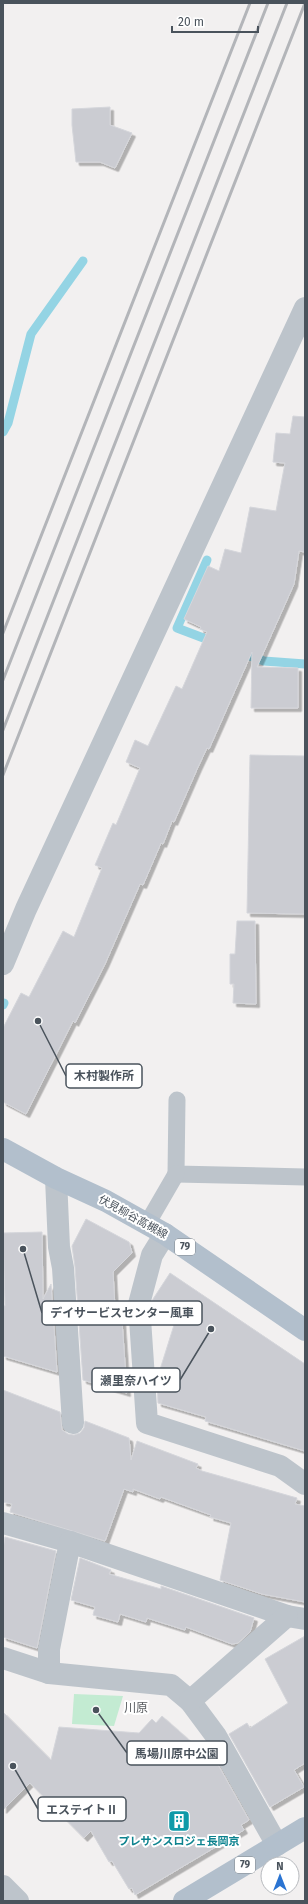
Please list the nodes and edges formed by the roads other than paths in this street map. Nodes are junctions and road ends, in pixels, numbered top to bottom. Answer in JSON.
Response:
{"nodes":[{"id":1,"x":305,"y":308,"type":"edge"},
{"id":2,"x":3,"y":964,"type":"edge"},
{"id":3,"x":177,"y":1100,"type":"dead end"},
{"id":4,"x":3,"y":1149,"type":"edge"},
{"id":5,"x":3,"y":1162,"type":"edge"},
{"id":6,"x":176,"y":1174,"type":"junction"},
{"id":7,"x":305,"y":1177,"type":"edge"},
{"id":8,"x":56,"y":1178,"type":"junction"},
{"id":9,"x":156,"y":1229,"type":"junction"},
{"id":10,"x":305,"y":1330,"type":"edge"},
{"id":11,"x":73,"y":1422,"type":"dead end"},
{"id":12,"x":305,"y":1484,"type":"edge"},
{"id":13,"x":3,"y":1523,"type":"edge"},
{"id":14,"x":70,"y":1542,"type":"junction"},
{"id":15,"x":296,"y":1618,"type":"edge"},
{"id":16,"x":3,"y":1658,"type":"edge"},
{"id":17,"x":49,"y":1673,"type":"junction"},
{"id":18,"x":190,"y":1700,"type":"junction"},
{"id":19,"x":305,"y":1828,"type":"edge"},
{"id":20,"x":276,"y":1846,"type":"junction"},
{"id":21,"x":3,"y":1886,"type":"edge"},
{"id":22,"x":18,"y":1901,"type":"edge"},
{"id":23,"x":184,"y":1901,"type":"edge"}],
"edges":[{"from":1,"to":2,"type":"street"},
{"from":3,"to":6,"type":"lane"},
{"from":4,"to":8,"type":"main road","name":"伏見柳谷高槻線","number":"79"},
{"from":5,"to":8,"type":"main road","name":"伏見柳谷高槻線","number":"79"},
{"from":6,"to":7,"type":"lane"},
{"from":6,"to":9,"type":"lane"},
{"from":8,"to":9,"type":"main road","name":"伏見柳谷高槻線","number":"79"},
{"from":8,"to":11,"type":"street"},
{"from":9,"to":10,"type":"main road","name":"伏見柳谷高槻線","number":"79"},
{"from":9,"to":12,"type":"street"},
{"from":13,"to":14,"type":"street"},
{"from":14,"to":15,"type":"street"},
{"from":14,"to":17,"type":"street"},
{"from":15,"to":18,"type":"street"},
{"from":16,"to":17,"type":"street"},
{"from":17,"to":18,"type":"street"},
{"from":18,"to":20,"type":"street"},
{"from":19,"to":20,"type":"main road","number":"79"},
{"from":20,"to":23,"type":"main road","number":"79"},
{"from":21,"to":22,"type":"street"}]}
